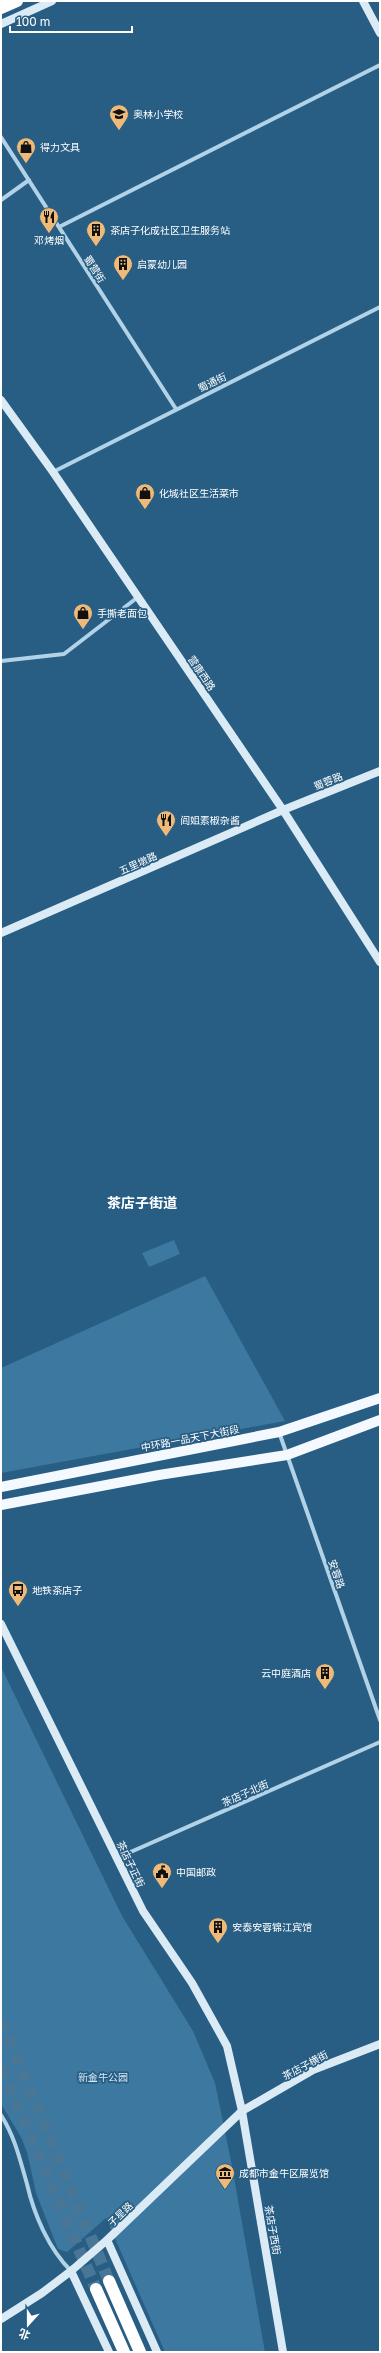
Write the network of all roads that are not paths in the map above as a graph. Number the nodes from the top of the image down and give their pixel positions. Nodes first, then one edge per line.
1 (17, 1) edge
2 (52, 1) edge
3 (363, 1) edge
4 (1, 8) edge
5 (1, 24) edge
6 (380, 33) edge
7 (380, 64) edge
8 (1, 137) edge
9 (29, 180) junction
10 (1, 200) edge
11 (59, 227) junction
12 (380, 307) edge
13 (1, 400) edge
14 (176, 409) junction
15 (53, 472) junction
16 (138, 597) junction
17 (1, 662) edge
18 (380, 771) edge
19 (283, 810) junction
20 (1, 933) edge
21 (380, 962) edge
22 (380, 1398) edge
23 (380, 1420) edge
24 (279, 1432) junction
25 (287, 1455) junction
26 (1, 1487) edge
27 (1, 1505) edge
28 (1, 1624) edge
29 (380, 1720) edge
30 (380, 1742) edge
31 (116, 1858) junction
32 (380, 2044) edge
33 (242, 2111) junction
34 (1, 2115) edge
35 (107, 2240) junction
36 (71, 2271) junction
37 (109, 2281) tunnel mouth
38 (96, 2289) tunnel mouth
39 (1, 2319) edge
40 (109, 2352) edge
41 (124, 2352) edge
42 (140, 2352) edge
43 (157, 2352) edge
44 (284, 2352) edge

1 - 4 highway
2 - 5 street
3 - 6 street
7 - 11 street
8 - 9 street, 蜀营街
9 - 10 street
9 - 11 street, 蜀营街
11 - 14 street, 蜀营街
12 - 14 street, 蜀通街
13 - 15 street, 营康西路
14 - 15 street, 蜀通街
15 - 16 street, 营康西路
16 - 17 street
16 - 19 street, 营康西路
18 - 19 street, 蜀蓉路
19 - 20 street, 五里墩路
19 - 21 street, 营康西路
22 - 24 main road, 中环路一品天下大街段
23 - 25 main road
24 - 25 street, 安蓉路
24 - 26 main road, 中环路一品天下大街段
25 - 27 main road
25 - 29 street, 安蓉路
28 - 31 street, 茶店子正街
30 - 31 street, 茶店子北街
31 - 33 street, 茶店子正街
32 - 33 street, 茶店子横街
33 - 35 street, 子星路
33 - 44 street, 茶店子西街
34 - 36 street
35 - 36 street, 子星路
35 - 43 street
36 - 39 street, 子星路
36 - 40 street
37 - 42 highway
38 - 41 highway

